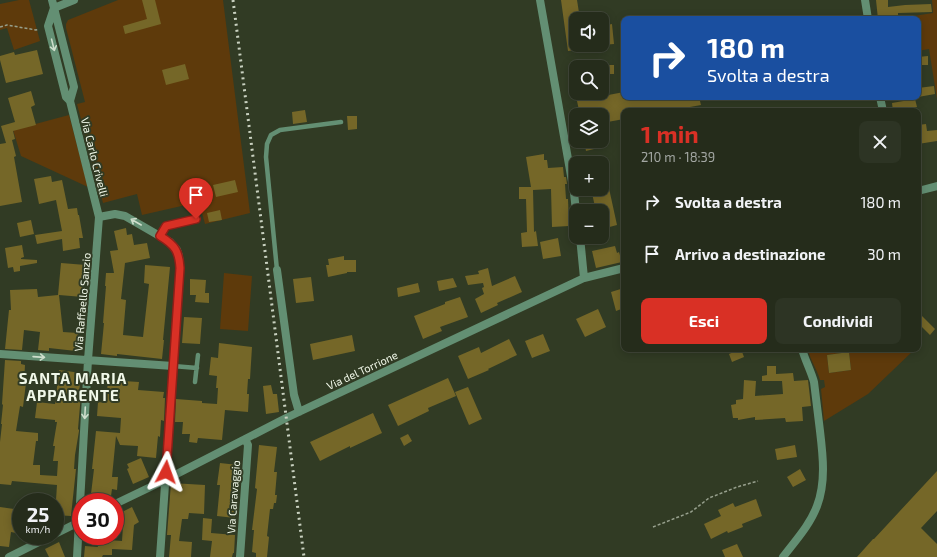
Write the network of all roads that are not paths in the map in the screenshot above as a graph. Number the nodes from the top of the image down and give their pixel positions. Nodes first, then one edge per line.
1 (74, 0) edge
2 (540, 0) edge
3 (865, 0) edge
4 (53, 4) edge
5 (868, 16) edge
6 (70, 101) junction
7 (341, 122) dead end
8 (937, 186) edge
9 (921, 190) edge
10 (575, 204) edge
11 (99, 217) junction
12 (196, 219) dead end
13 (160, 236) junction
14 (581, 244) edge
15 (621, 269) edge
16 (278, 270) joint
17 (584, 278) junction
18 (802, 352) edge
19 (0, 354) edge
20 (198, 355) dead end
21 (88, 360) junction
22 (173, 366) junction
23 (196, 368) junction
24 (195, 382) dead end
25 (299, 412) junction
26 (245, 439) junction
27 (165, 480) junction
28 (81, 493) edge
29 (124, 500) edge
30 (33, 545) edge
31 (78, 545) edge
32 (9, 557) edge
33 (77, 557) edge
34 (160, 557) edge
35 (240, 557) edge
36 (783, 557) edge

1 - 4 street
2 - 10 street
3 - 5 street
4 - 6 street, Via Carlo Crivelli
4 -> 6 street, Via Carlo Crivelli
6 - 11 street, Via Carlo Crivelli
7 - 16 lane
8 - 9 street
13 -> 11 street
11 - 21 street, Via Raffaello Sanzio
12 - 13 lane
13 - 22 street
14 - 17 street
15 - 17 street, Via del Torrione
16 - 25 street
17 - 25 street, Via del Torrione
18 - 36 street
19 -> 21 street
20 - 23 lane
21 - 22 street
21 -> 28 street, Via Raffaello Sanzio
22 - 23 lane
22 - 27 street
23 - 24 lane
25 - 26 street, Via del Torrione
26 - 27 street, Via del Torrione
26 - 35 street, Via Caravaggio
27 - 29 street, Via del Torrione
27 - 34 street
30 - 32 street
31 - 33 street, Via Raffaello Sanzio

